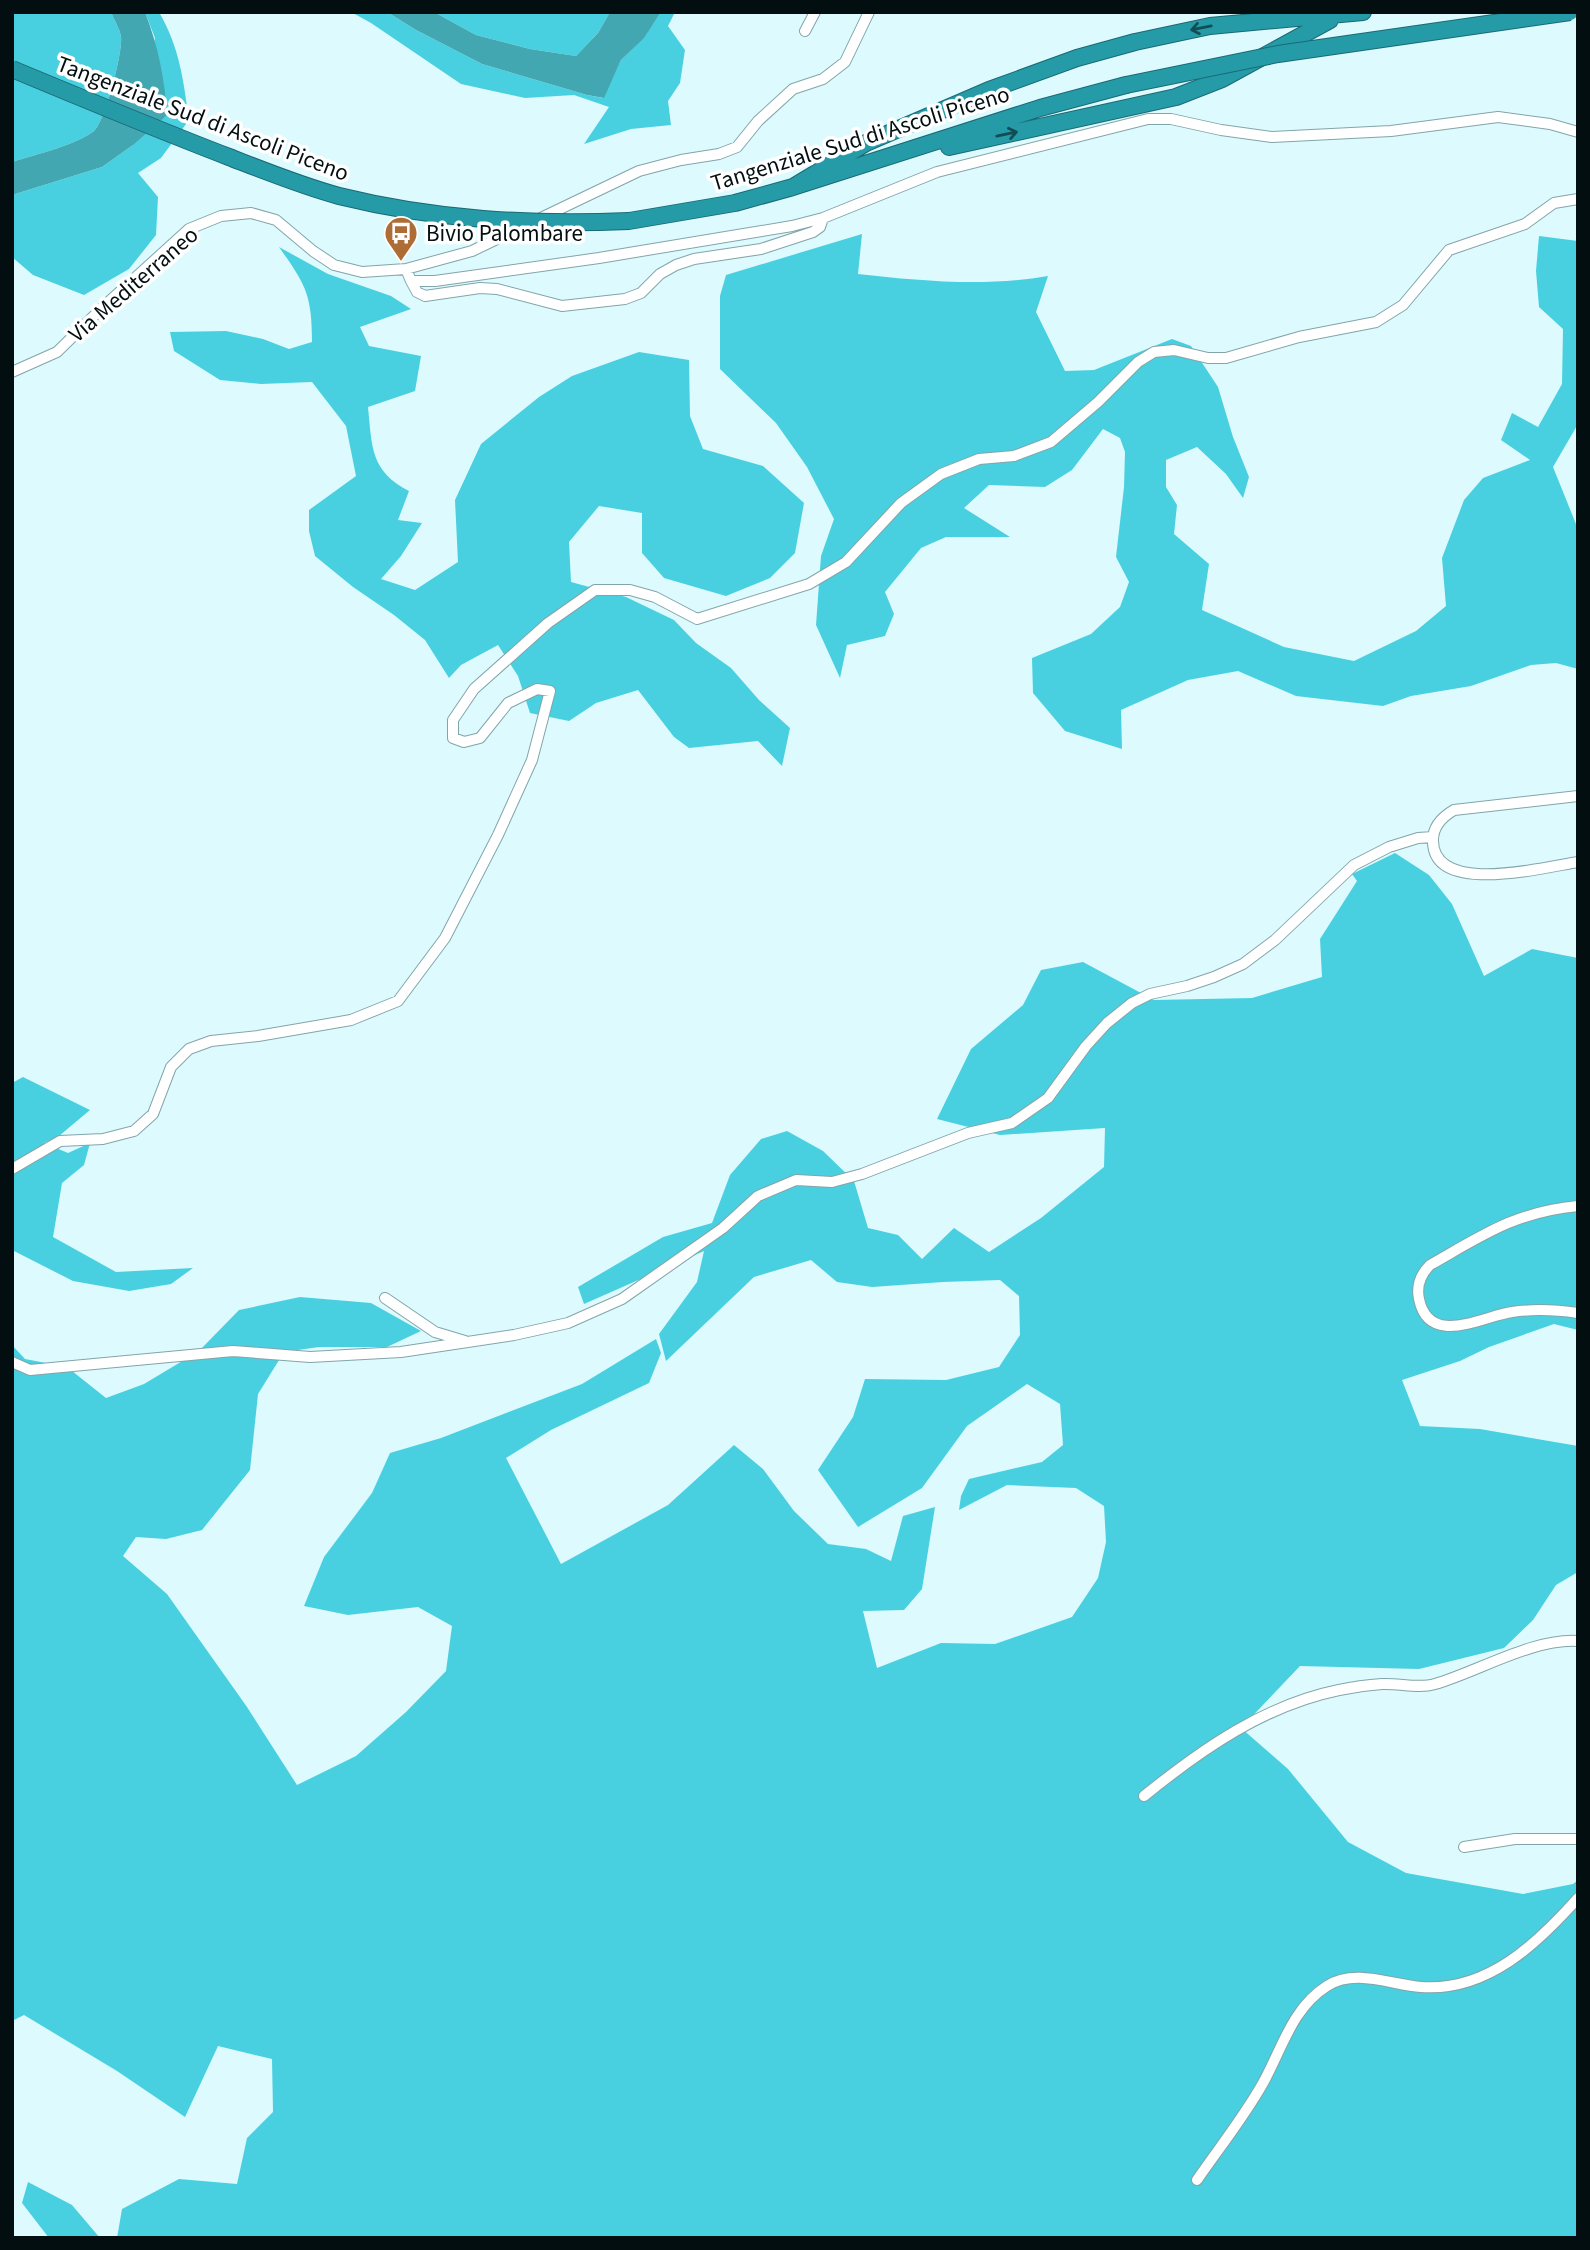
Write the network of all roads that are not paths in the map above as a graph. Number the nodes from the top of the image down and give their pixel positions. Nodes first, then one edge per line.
1 (815, 12) edge
2 (869, 12) edge
3 (1363, 12) edge
4 (1570, 12) edge
5 (1342, 15) junction
6 (805, 31) dead end
7 (12, 69) edge
8 (1578, 132) edge
9 (868, 164) junction
10 (793, 187) junction
11 (1578, 198) edge
12 (823, 218) junction
13 (406, 269) junction
14 (411, 281) junction
15 (12, 372) edge
16 (1578, 796) edge
17 (1433, 837) junction
18 (1578, 862) edge
19 (12, 1169) edge
20 (1578, 1206) edge
21 (385, 1298) dead end
22 (1578, 1313) edge
23 (468, 1342) junction
24 (12, 1362) edge
25 (1578, 1641) edge
26 (1144, 1796) dead end
27 (1578, 1839) edge
28 (1464, 1847) dead end
29 (1578, 1898) edge
30 (1197, 2180) dead end

1 - 6 street
2 - 13 street, Via Mediterraneo
3 - 5 highway
4 - 9 highway, Tangenziale Sud di Ascoli Piceno, bridge
9 -> 5 highway, bridge
5 -> 10 highway
7 - 10 highway, Tangenziale Sud di Ascoli Piceno, bridge
8 - 12 street
9 - 10 highway, Tangenziale Sud di Ascoli Piceno
11 - 19 street
12 - 14 street
12 - 14 street
13 - 14 street
13 - 15 street, Via Mediterraneo
16 - 17 street
17 - 18 street
17 - 23 street
20 - 22 street
21 - 23 street
23 - 24 street
25 - 26 street
27 - 28 street
29 - 30 street

